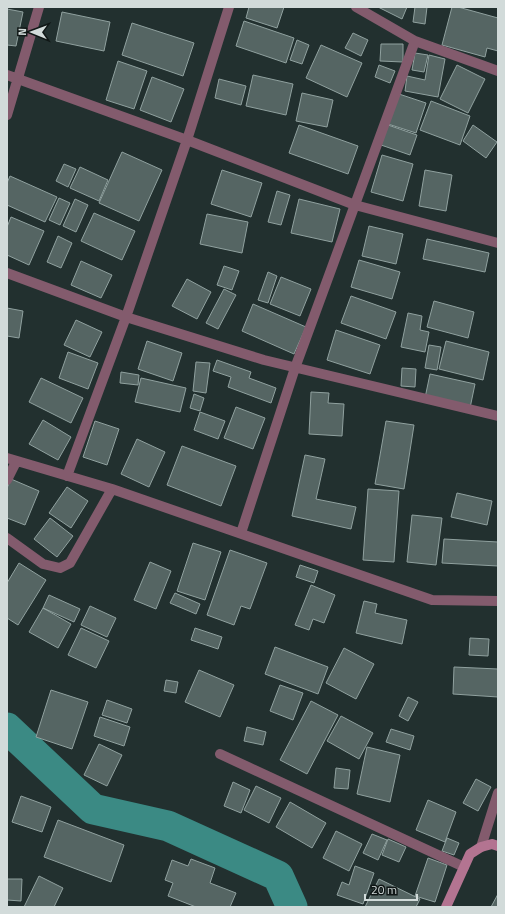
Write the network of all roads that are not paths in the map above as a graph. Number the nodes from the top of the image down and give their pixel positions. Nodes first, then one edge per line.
1 (39, 7) edge
2 (229, 7) edge
3 (356, 7) edge
4 (415, 41) junction
5 (498, 71) edge
6 (7, 75) edge
7 (18, 80) junction
8 (7, 115) edge
9 (187, 140) junction
10 (354, 205) junction
11 (498, 243) edge
12 (7, 273) edge
13 (126, 317) junction
14 (296, 368) junction
15 (498, 416) edge
16 (12, 460) edge
17 (67, 476) junction
18 (7, 480) edge
19 (112, 489) junction
20 (241, 534) junction
21 (7, 538) edge
22 (498, 601) edge
23 (220, 754) dead end
24 (498, 793) edge
25 (498, 846) edge
26 (481, 847) junction
27 (464, 867) junction
28 (446, 907) edge

1 - 7 street
2 - 9 street
3 - 4 street
4 - 5 street
4 - 10 street
6 - 7 street
7 - 8 street
7 - 9 street
9 - 10 street
9 - 13 street
10 - 11 street
10 - 14 street
12 - 13 street
13 - 14 street
13 - 17 street
14 - 15 street
14 - 20 street
16 - 17 street
16 - 18 street
17 - 19 street
19 - 20 street
19 - 21 street
20 - 22 street
23 - 27 street
24 - 26 street
25 - 26 street
26 - 27 street
27 - 28 street

